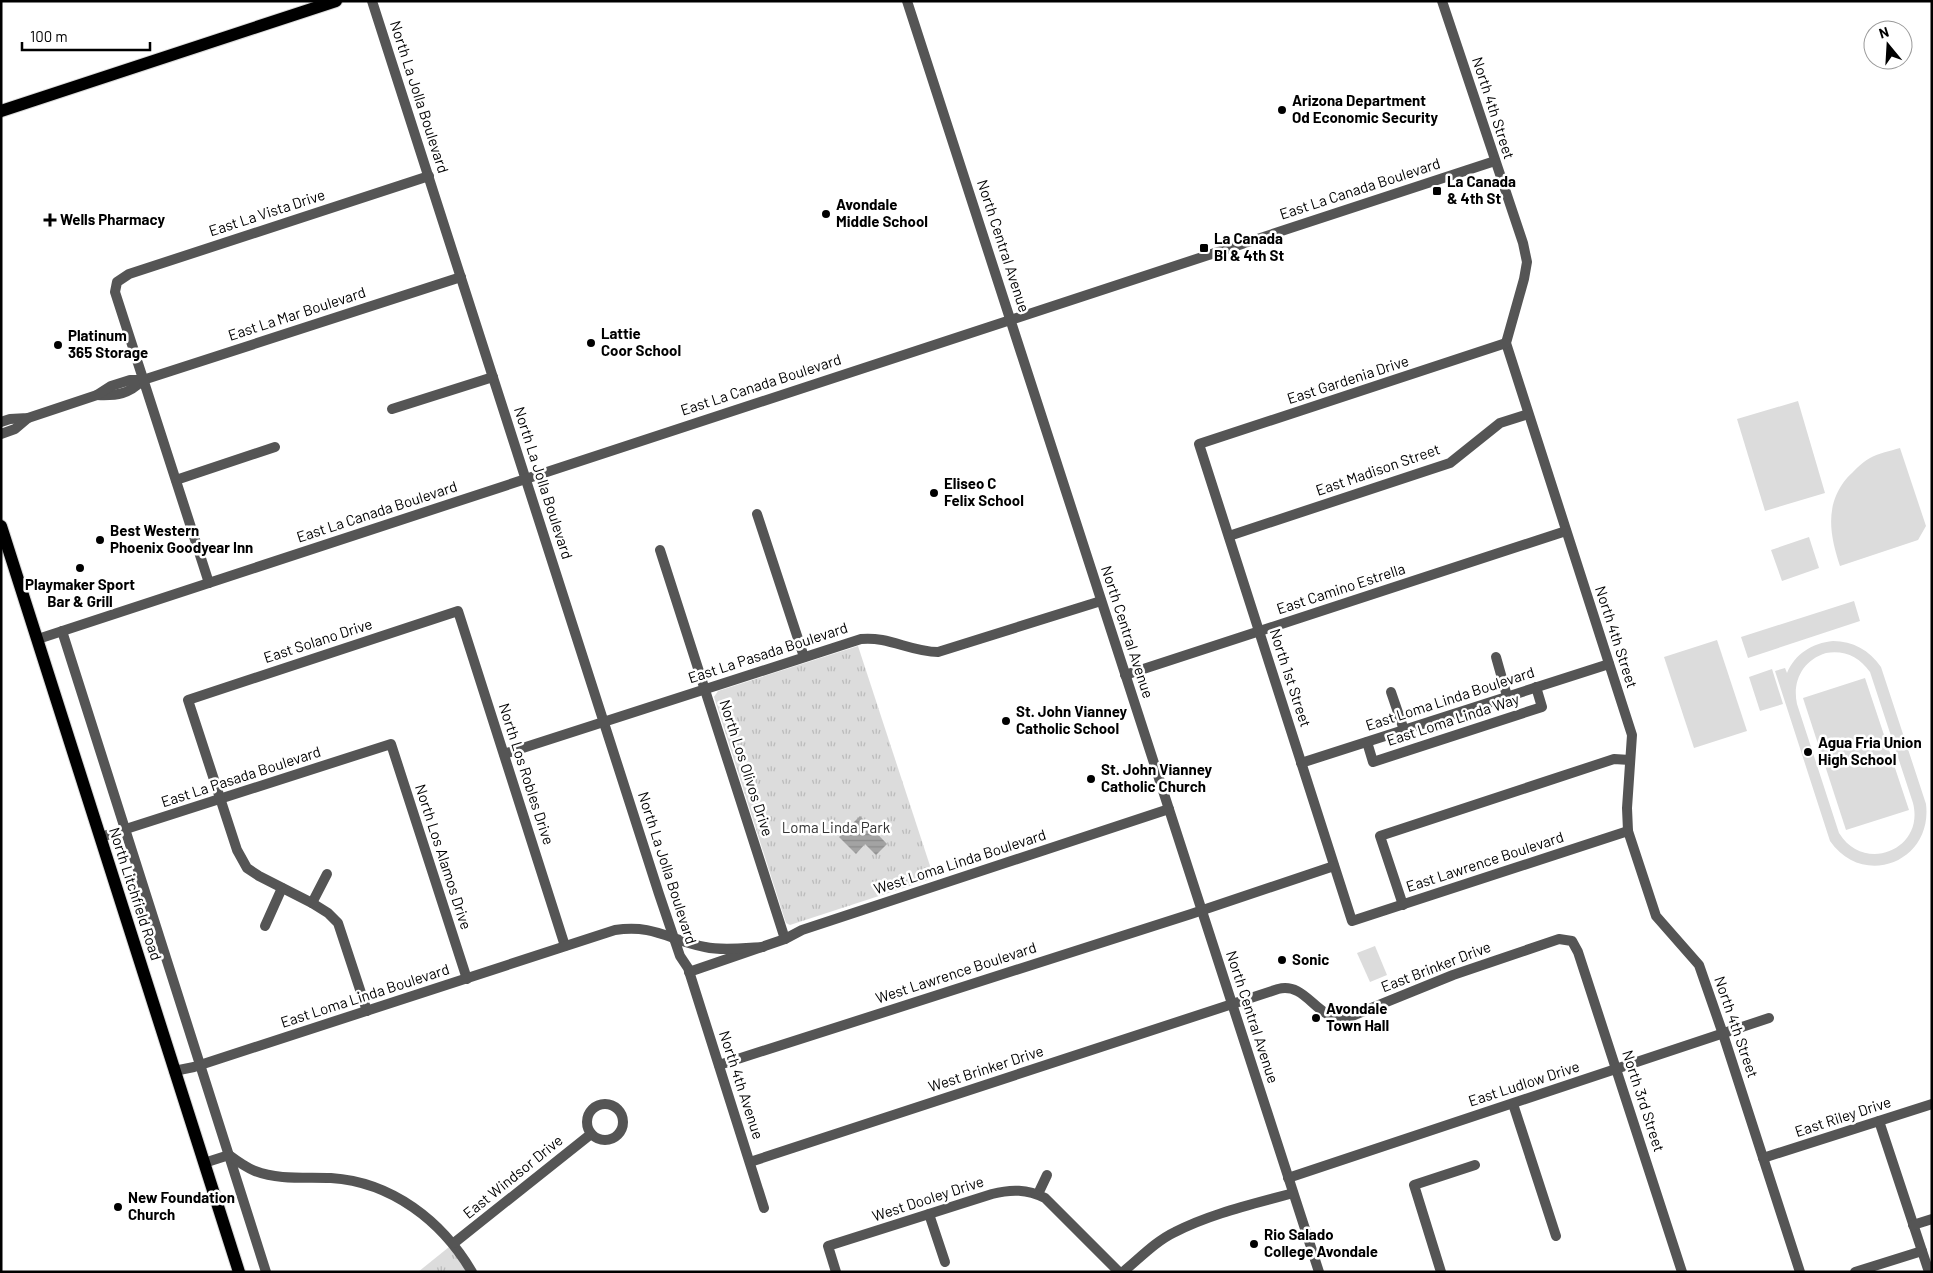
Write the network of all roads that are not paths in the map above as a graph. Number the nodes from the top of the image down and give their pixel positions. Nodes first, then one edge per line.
1 (336, 1) edge
2 (372, 1) edge
3 (907, 1) edge
4 (1442, 1) edge
5 (1, 111) edge
6 (1495, 161) junction
7 (429, 176) junction
8 (461, 277) junction
9 (1011, 319) junction
10 (1506, 344) junction
11 (493, 377) junction
12 (143, 380) junction
13 (392, 409) dead end
14 (1528, 414) junction
15 (28, 418) junction
16 (1, 422) edge
17 (1, 434) edge
18 (1199, 444) joint
19 (275, 447) dead end
20 (526, 478) junction
21 (176, 480) junction
22 (757, 514) dead end
23 (1, 526) edge
24 (1566, 531) junction
25 (1228, 536) junction
26 (660, 550) dead end
27 (209, 583) junction
28 (1101, 601) junction
29 (458, 611) joint
30 (62, 631) junction
31 (1259, 632) junction
32 (38, 639) junction
33 (804, 657) junction
34 (1496, 658) dead end
35 (1609, 664) junction
36 (1125, 676) junction
37 (1536, 687) junction
38 (706, 689) junction
39 (1391, 692) dead end
40 (1508, 696) junction
41 (604, 722) junction
42 (1404, 730) junction
43 (1367, 742) junction
44 (391, 744) joint
45 (504, 754) junction
46 (1630, 760) junction
47 (1301, 763) junction
48 (221, 799) junction
49 (1169, 809) junction
50 (125, 830) junction
51 (1628, 831) junction
52 (100, 837) junction
53 (1334, 866) junction
54 (327, 874) dead end
55 (282, 888) junction
56 (312, 903) junction
57 (1403, 905) junction
58 (1202, 910) junction
59 (1352, 921) joint
60 (265, 926) dead end
61 (673, 937) junction
62 (785, 939) junction
63 (1572, 942) joint
64 (565, 946) junction
65 (763, 947) junction
66 (689, 972) junction
67 (467, 979) junction
68 (1232, 1004) junction
69 (367, 1011) junction
70 (1769, 1018) dead end
71 (1723, 1034) junction
72 (200, 1065) junction
73 (719, 1065) junction
74 (1617, 1068) junction
75 (174, 1071) junction
76 (1513, 1104) junction
77 (1932, 1104) edge
78 (1879, 1121) junction
79 (591, 1134) dead end
80 (228, 1155) junction
81 (1763, 1158) junction
82 (750, 1162) junction
83 (204, 1163) junction
84 (1475, 1165) dead end
85 (1047, 1175) dead end
86 (1288, 1178) junction
87 (1293, 1193) junction
88 (1038, 1194) junction
89 (764, 1208) dead end
90 (929, 1214) junction
91 (1932, 1219) edge
92 (1913, 1225) junction
93 (1556, 1236) dead end
94 (454, 1243) junction
95 (1922, 1250) junction
96 (944, 1262) dead end
97 (239, 1272) edge
98 (266, 1272) edge
99 (472, 1272) edge
100 (836, 1272) edge
101 (1119, 1272) edge
102 (1123, 1272) edge
103 (1319, 1272) edge
104 (1441, 1272) edge
105 (1682, 1272) edge
106 (1800, 1272) edge
107 (1855, 1272) edge
108 (1929, 1272) edge

1 - 5 main road
2 - 7 street, North La Jolla Boulevard
3 - 9 street, North Central Avenue
4 - 6 street, North 4th Street
6 - 9 street, East La Canada Boulevard
6 - 10 street, North 4th Street
7 - 8 street, North La Jolla Boulevard
7 - 12 street, East La Vista Drive
8 - 11 street, North La Jolla Boulevard
8 - 12 street, East La Mar Boulevard
9 - 20 street, East La Canada Boulevard
9 - 28 street, North Central Avenue
10 - 14 street, North 4th Street
10 - 18 street, East Gardenia Drive
11 - 13 street
11 - 20 street, North La Jolla Boulevard
12 - 15 street, East La Mar Boulevard
12 - 21 street
14 - 24 street, North 4th Street
14 - 25 street, East Madison Street
15 - 16 street, East La Mar Boulevard
15 - 17 street, East La Mar Boulevard
18 - 25 street, North 1st Street
19 - 21 street
20 - 27 street, East La Canada Boulevard
20 - 41 street, North La Jolla Boulevard
21 - 27 street
22 - 33 street
23 - 32 main road, North Litchfield Road
24 - 31 street, East Camino Estrella
24 - 35 street, North 4th Street
25 - 31 street, North 1st Street
26 - 38 street, North Los Olivos Drive
27 - 30 street, East La Canada Boulevard
28 - 33 street, East La Pasada Boulevard
28 - 36 street, North Central Avenue
29 - 45 street, North Los Robles Drive
29 - 48 street, East Solano Drive
30 - 32 street, East La Canada Boulevard
30 - 50 street, North Litchfield Road
31 - 36 street, East Camino Estrella
31 - 47 street, North 1st Street
32 - 52 main road, North Litchfield Road
33 - 38 street, East La Pasada Boulevard
34 - 40 street
35 - 37 street, East Loma Linda Boulevard
35 - 46 street, North 4th Street
36 - 49 street, North Central Avenue
37 - 40 street, East Loma Linda Boulevard
37 - 43 street, East Loma Linda Way
38 - 41 street, East La Pasada Boulevard
38 - 62 street, North Los Olivos Drive
39 - 42 street
40 - 42 street, East Loma Linda Boulevard
41 - 45 street, East La Pasada Boulevard
41 - 61 street, North La Jolla Boulevard
42 - 43 street, East Loma Linda Boulevard
43 - 47 street, East Loma Linda Boulevard
44 - 48 street, East La Pasada Boulevard
44 - 67 street, North Los Alamos Drive
45 - 64 street, North Los Robles Drive
46 - 51 street, North 4th Street
46 - 57 street
47 - 53 street, North 1st Street
48 - 50 street, East La Pasada Boulevard
48 - 55 street
49 - 58 street, North Central Avenue
49 - 62 street, West Loma Linda Boulevard
50 - 52 street, East La Pasada Boulevard
50 - 72 street, North Litchfield Road
51 - 57 street, East Lawrence Boulevard
51 - 71 street, North 4th Street
52 - 75 main road, North Litchfield Road
53 - 58 street
53 - 59 street, North 1st Street
54 - 56 street
55 - 56 street
55 - 60 street
56 - 69 street
57 - 59 street, East Lawrence Boulevard
58 - 68 street, North Central Avenue
58 - 73 street, West Lawrence Boulevard
61 - 64 street, West Loma Linda Boulevard
61 - 65 street, West Loma Linda Boulevard
61 - 66 street, North La Jolla Boulevard
62 - 65 street, West Loma Linda Boulevard
63 - 68 street, East Brinker Drive
63 - 74 street, North 3rd Street
64 - 67 street, East Loma Linda Boulevard
65 - 66 street, West Loma Linda Boulevard
66 - 73 street, North 4th Avenue
67 - 69 street, East Loma Linda Boulevard
68 - 82 street, West Brinker Drive
68 - 86 street, North Central Avenue
69 - 72 street, East Loma Linda Boulevard
70 - 71 street, East Ludlow Drive
71 - 74 street, East Ludlow Drive
71 - 81 street, North 4th Street
72 - 75 street, East Loma Linda Boulevard
72 - 80 street, North Litchfield Road
73 - 82 street, North 4th Avenue
74 - 76 street, East Ludlow Drive
74 - 105 street, North 3rd Street
75 - 83 main road, North Litchfield Road
76 - 86 street, East Ludlow Drive
76 - 93 street
77 - 78 street, East Riley Drive
78 - 81 street, East Riley Drive
78 - 92 street
79 - 94 street, East Windsor Drive
80 - 83 street
80 - 94 street
80 - 98 street, North Litchfield Road
81 - 106 street, North 4th Street
82 - 89 street, North 4th Avenue
83 - 97 main road, North Litchfield Road
84 - 104 street
85 - 88 street
86 - 87 street, North Central Avenue
87 - 102 street
87 - 103 street, North Central Avenue
88 - 90 street, West Dooley Drive
88 - 101 street
90 - 96 street
90 - 100 street, West Dooley Drive
91 - 92 street
92 - 95 street
94 - 99 street
95 - 107 street
95 - 108 street

